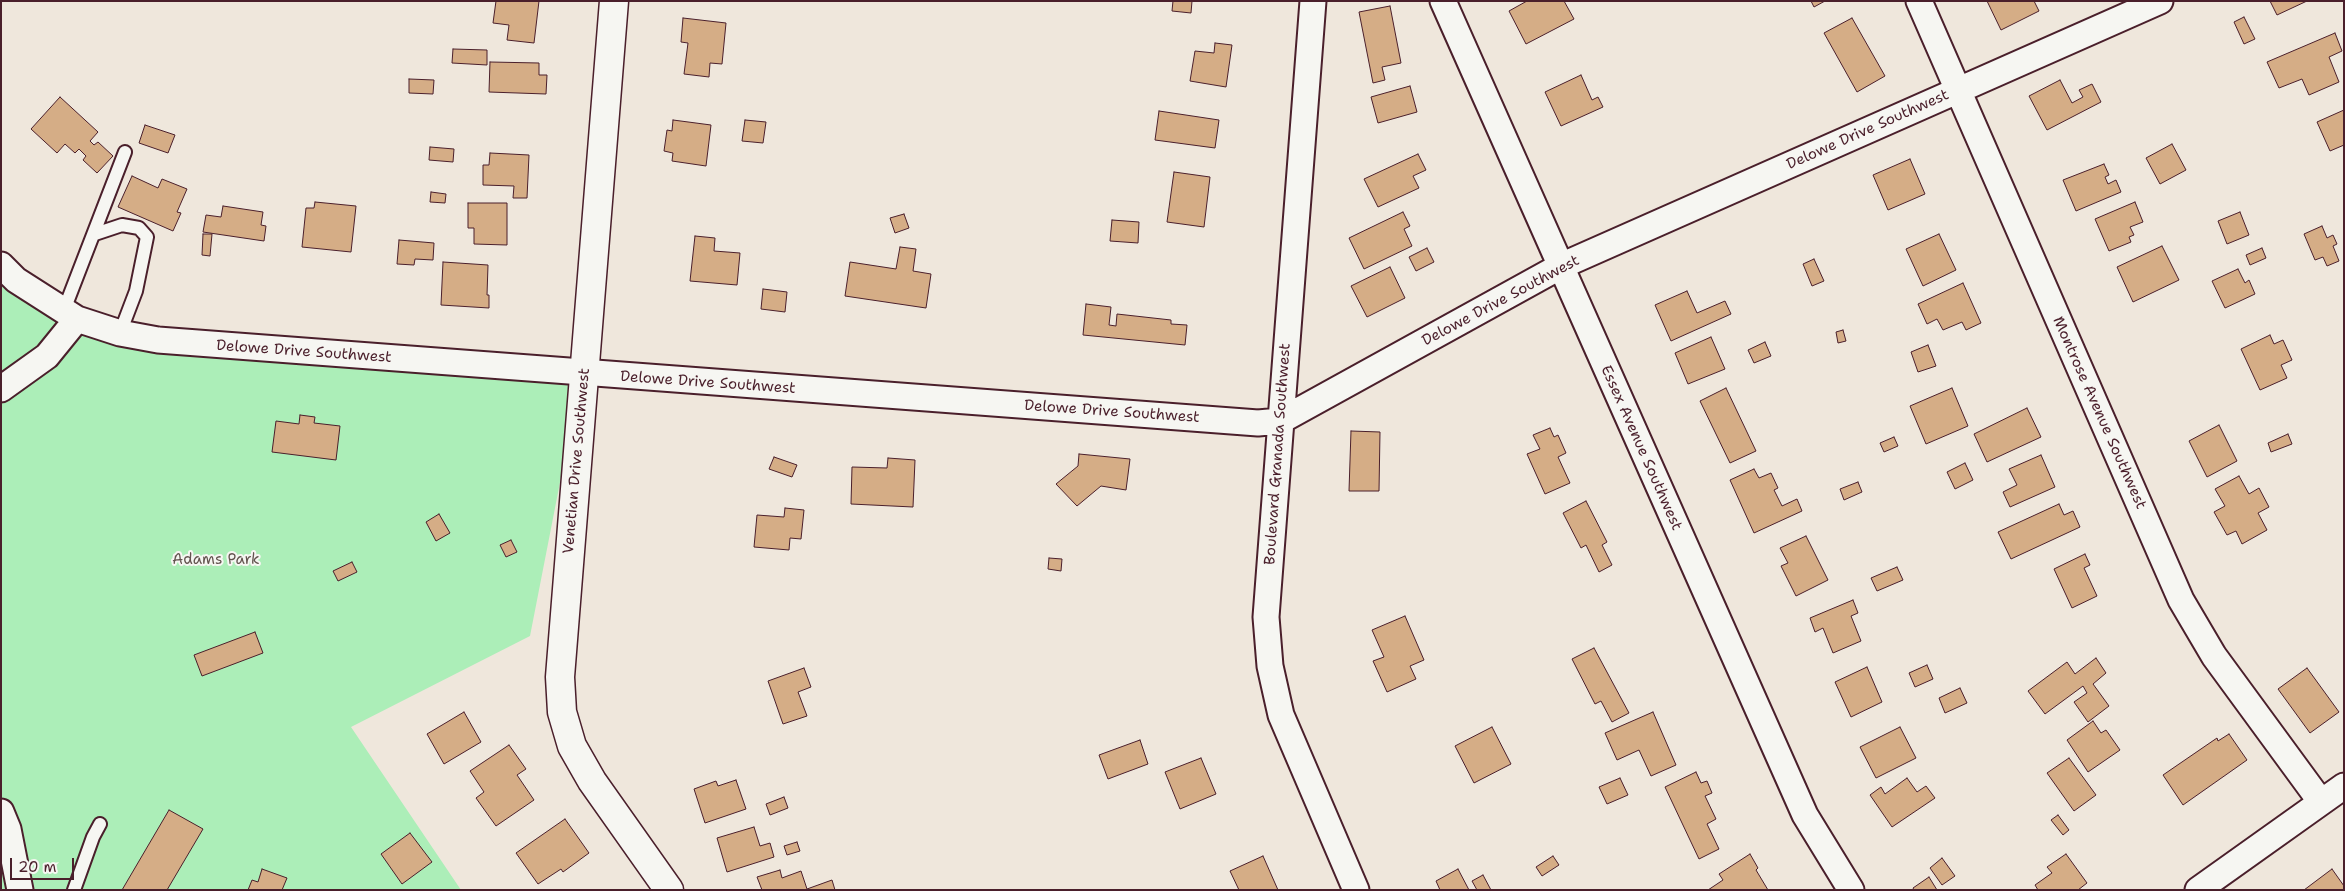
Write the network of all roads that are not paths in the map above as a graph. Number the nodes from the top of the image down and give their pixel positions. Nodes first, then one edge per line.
1 (614, 1) edge
2 (1313, 1) edge
3 (1444, 1) edge
4 (1919, 1) edge
5 (2160, 1) edge
6 (1958, 90) junction
7 (125, 152) dead end
8 (95, 234) junction
9 (1, 265) edge
10 (1560, 266) junction
11 (70, 314) junction
12 (120, 333) junction
13 (584, 374) junction
14 (1, 389) edge
15 (1280, 421) junction
16 (2344, 786) edge
17 (2321, 802) junction
18 (1, 812) edge
19 (100, 824) dead end
20 (20, 890) edge
21 (74, 890) edge
22 (669, 890) edge
23 (1356, 890) edge
24 (1851, 890) edge
25 (2198, 890) edge

1 - 13 street, Venetian Drive Southwest
2 - 15 street, Boulevard Granada Southwest
3 - 10 street, Essex Avenue Southwest
4 - 6 street, Montrose Avenue Southwest
5 - 6 street, Delowe Drive Southwest
6 - 10 street, Delowe Drive Southwest
6 - 17 street, Montrose Avenue Southwest
7 - 8 lane
8 - 11 lane
8 - 12 lane
9 - 11 street, Delowe Drive Southwest
10 - 15 street, Delowe Drive Southwest
10 - 24 street, Essex Avenue Southwest
11 - 12 street, Delowe Drive Southwest
11 - 14 street
12 - 13 street, Delowe Drive Southwest
13 - 15 street, Delowe Drive Southwest
13 - 22 street, Venetian Drive Southwest
15 - 23 street, Boulevard Granada Southwest
16 - 17 street
17 - 25 street
18 - 20 street
19 - 21 lane

